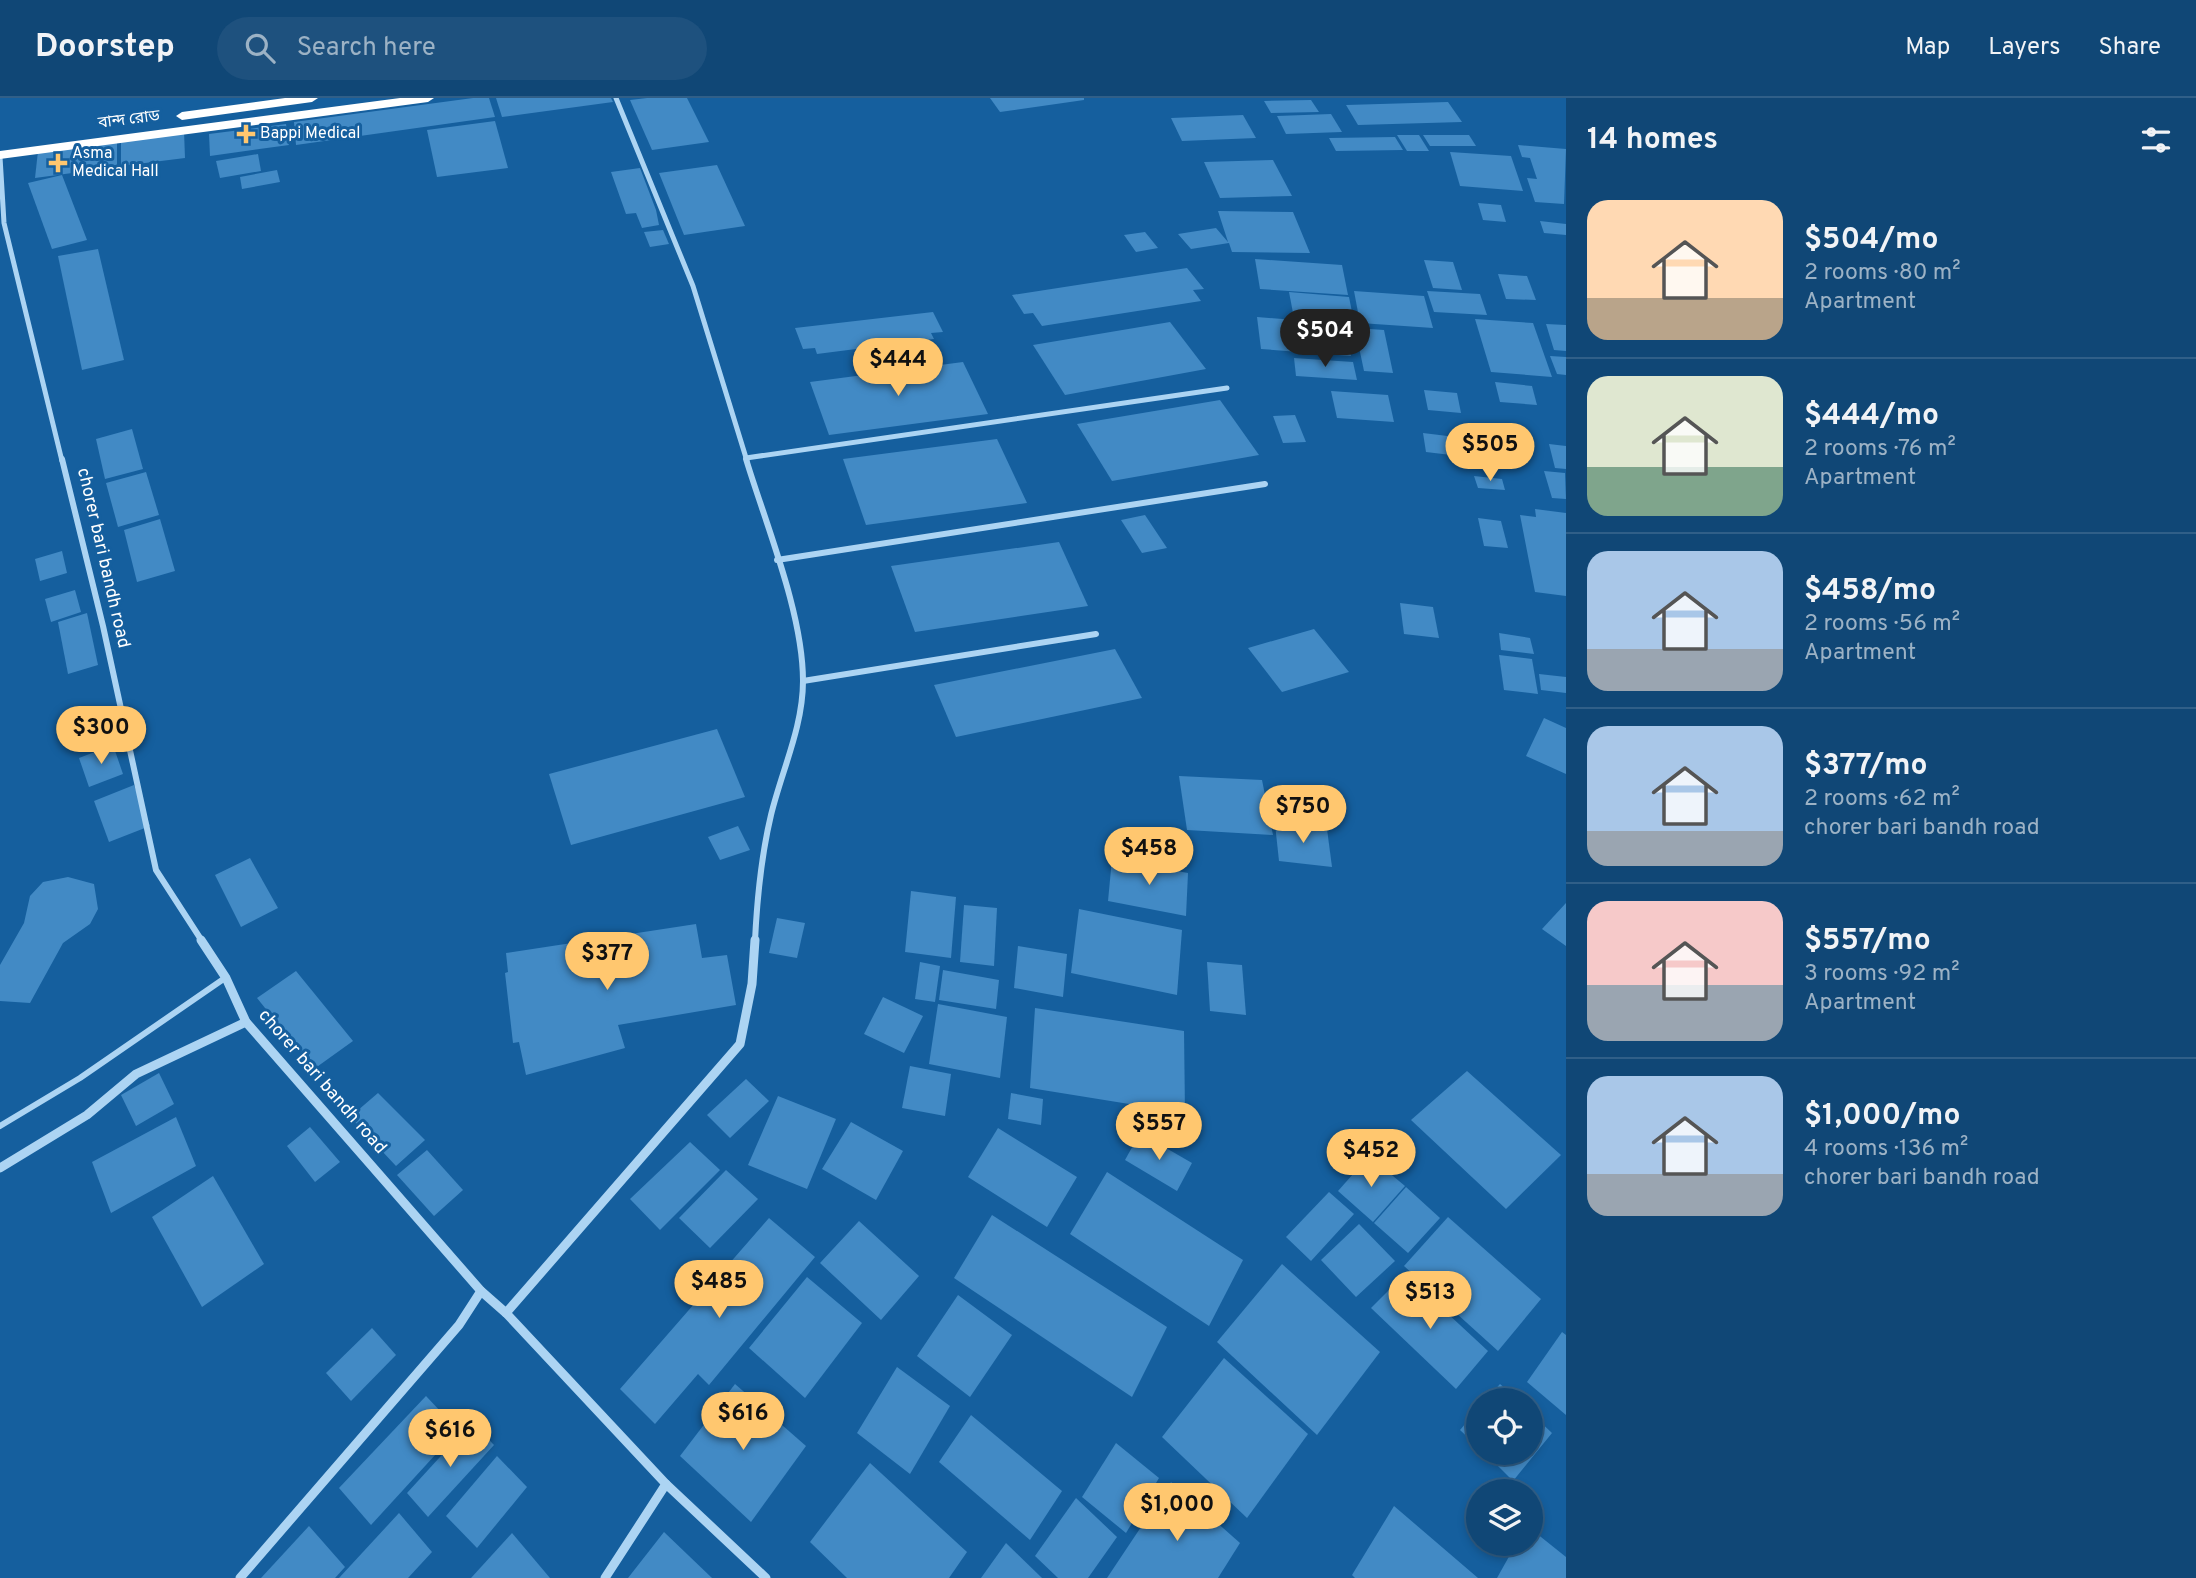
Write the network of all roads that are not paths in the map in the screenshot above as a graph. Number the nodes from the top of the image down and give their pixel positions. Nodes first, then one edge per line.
1 (312, 98) edge
2 (428, 98) edge
3 (616, 98) edge
4 (401, 100) edge
5 (166, 118) dead end
6 (126, 124) dead end
7 (0, 141) edge
8 (0, 156) edge
9 (1227, 388) dead end
10 (746, 458) junction
11 (1265, 484) dead end
12 (777, 560) junction
13 (1096, 634) dead end
14 (803, 681) junction
15 (226, 978) junction
16 (246, 1022) junction
17 (0, 1126) edge
18 (0, 1168) edge
19 (481, 1291) junction
20 (506, 1313) junction
21 (666, 1484) junction
22 (240, 1578) edge
23 (604, 1578) edge
24 (766, 1578) edge

1 - 5 highway, বান্দ রোড
2 - 4 highway, বান্দ রোড
3 - 10 street
4 - 8 highway, বান্দ রোড
6 - 7 highway, বান্দ রোড
8 - 15 street, chorer bari bandh road
9 - 10 street
10 - 12 street
11 - 12 street
12 - 14 street
13 - 14 street
14 - 20 street
15 - 16 street, chorer bari bandh road
15 - 17 lane
16 - 18 street
16 - 19 street, chorer bari bandh road
19 - 20 street, chorer bari bandh road
19 - 22 street
20 - 21 street, chorer bari bandh road
21 - 23 street
21 - 24 street, chorer bari bandh road

